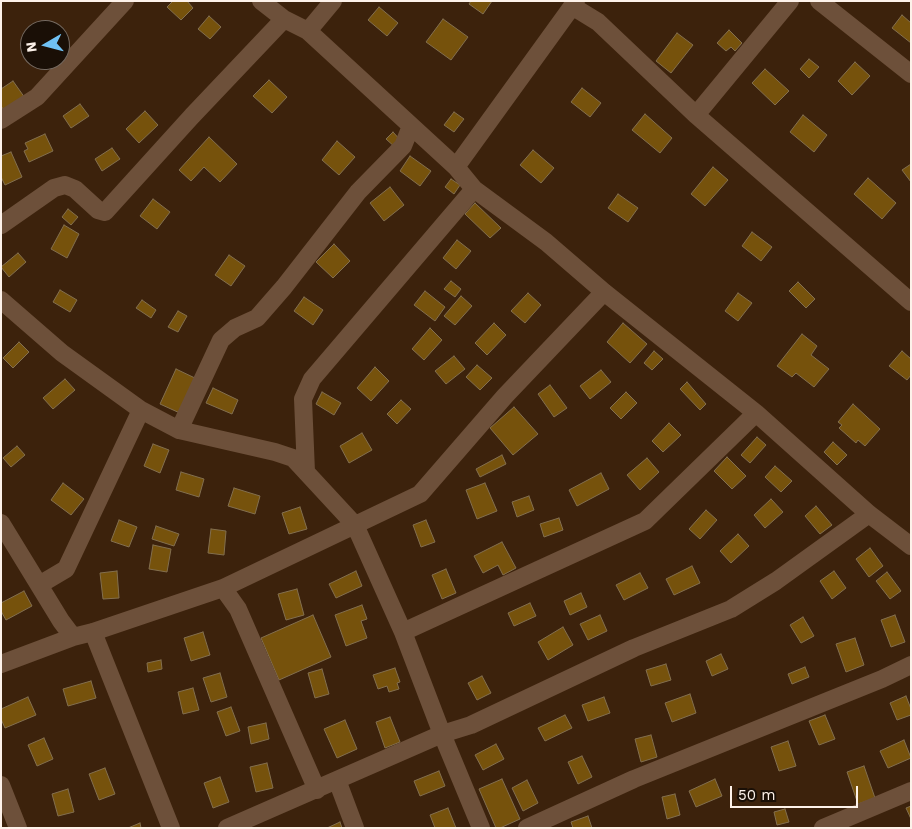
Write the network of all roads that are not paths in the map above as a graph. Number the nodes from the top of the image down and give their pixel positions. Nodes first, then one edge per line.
1 (126, 1) edge
2 (261, 1) edge
3 (333, 1) edge
4 (790, 1) edge
5 (819, 1) edge
6 (574, 4) edge
7 (284, 20) junction
8 (308, 31) junction
9 (911, 74) edge
10 (696, 115) junction
11 (1, 120) edge
12 (411, 126) junction
13 (456, 167) junction
14 (474, 189) junction
15 (1, 225) edge
16 (604, 292) junction
17 (1, 300) edge
18 (911, 302) edge
19 (141, 410) junction
20 (756, 413) junction
21 (179, 430) junction
22 (306, 472) junction
23 (869, 514) junction
24 (1, 523) edge
25 (355, 525) junction
26 (911, 546) edge
27 (39, 585) junction
28 (224, 588) junction
29 (93, 632) junction
30 (403, 632) junction
31 (73, 637) junction
32 (1, 664) edge
33 (911, 665) edge
34 (442, 734) junction
35 (336, 780) junction
36 (1, 785) edge
37 (316, 790) junction
38 (911, 792) edge
39 (18, 828) edge
40 (171, 828) edge
41 (227, 828) edge
42 (355, 828) edge
43 (481, 828) edge
44 (526, 828) edge
45 (823, 828) edge

1 - 11 street
2 - 7 street
3 - 8 street
4 - 10 street
5 - 9 street
6 - 10 street
6 - 13 street
7 - 8 street
7 - 15 street
8 - 12 street
10 - 18 street
12 - 13 street
12 - 21 street
13 - 14 street
14 - 16 street
14 - 22 street
16 - 20 street
16 - 25 street
17 - 19 street
19 - 21 street
19 - 27 street
20 - 23 street
20 - 30 street
21 - 22 street
22 - 25 street
23 - 26 street
23 - 34 street
24 - 27 street
25 - 28 street
25 - 30 street
27 - 31 street
28 - 29 street
28 - 37 street
29 - 31 street
29 - 40 street
30 - 34 street
31 - 32 street
33 - 44 street
34 - 35 street
34 - 43 street
35 - 37 street
35 - 42 street
36 - 39 street
37 - 41 street
38 - 45 street

